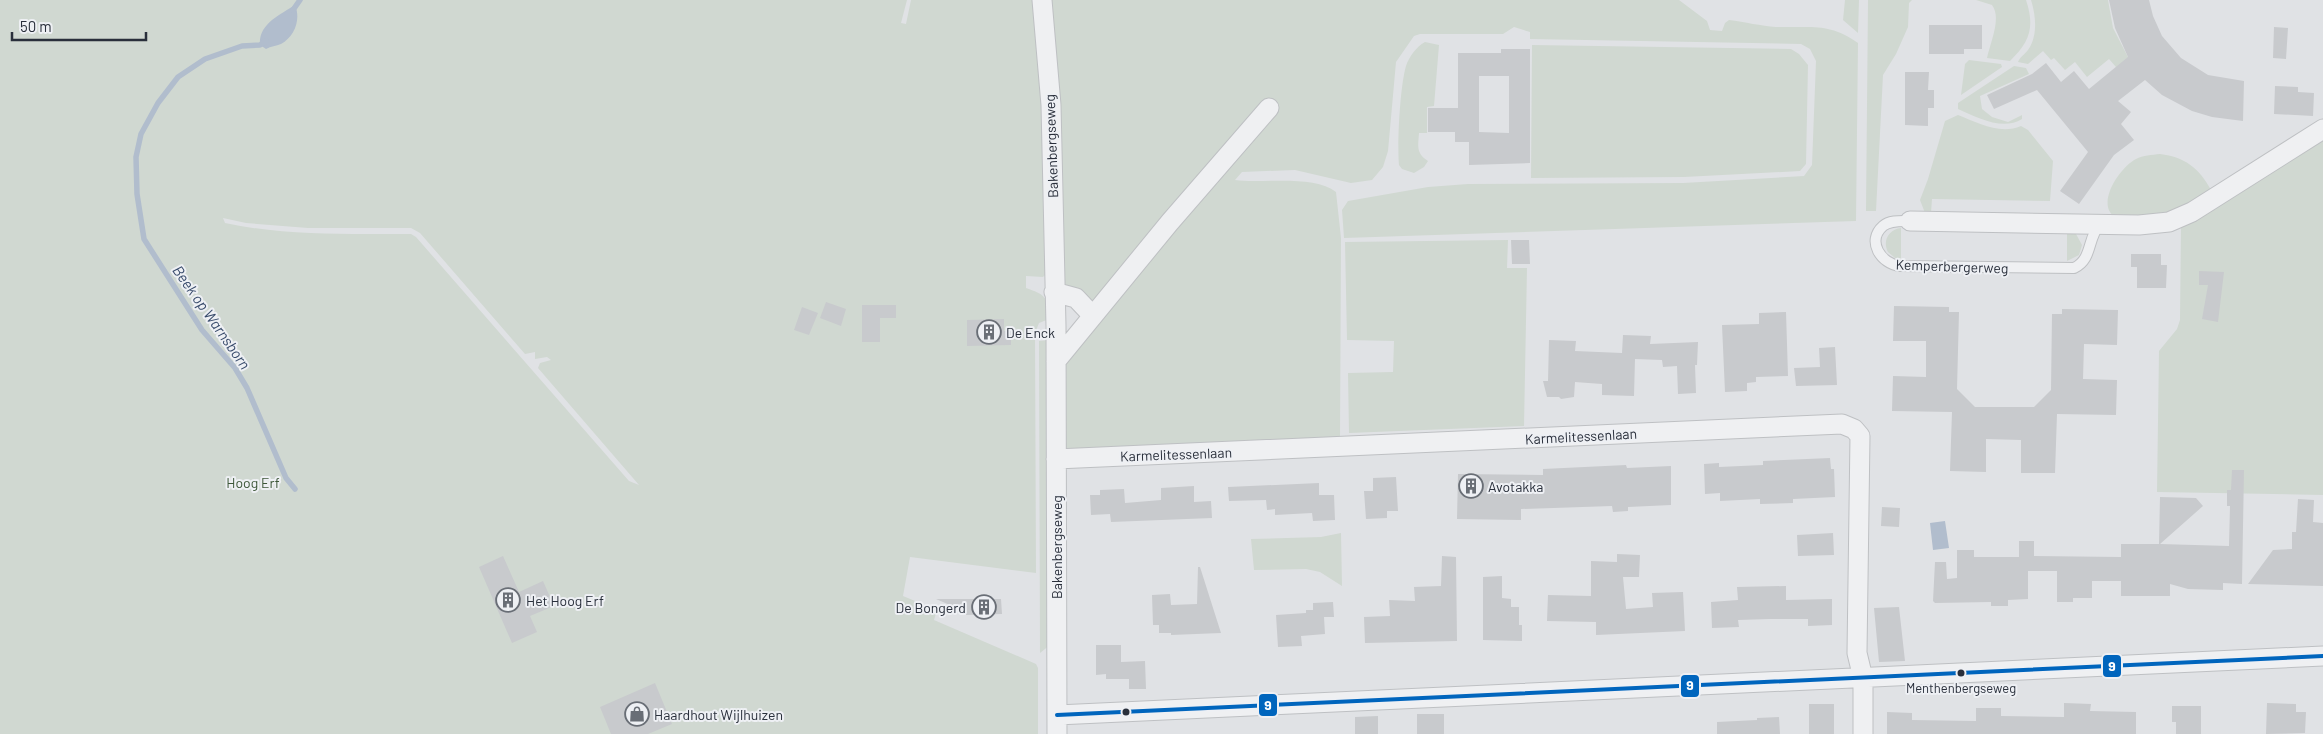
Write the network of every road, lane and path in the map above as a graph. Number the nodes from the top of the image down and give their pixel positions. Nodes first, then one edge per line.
1 (1042, 0) edge
2 (1269, 108) dead end
3 (2323, 129) edge
4 (1910, 221) joint
5 (2100, 224) junction
6 (1054, 292) junction
7 (1093, 316) junction
8 (1056, 361) junction
9 (1056, 459) junction
10 (2323, 656) edge
11 (1863, 678) junction
12 (1057, 725) edge
13 (1862, 734) edge

1 - 6 street, Bakenbergseweg
2 - 7 street
3 - 5 street, Kemperbergerweg
4 - 5 street, Kemperbergerweg
4 - 5 lane, Kemperbergerweg
6 - 7 street
6 - 8 street, Bakenbergseweg
7 - 8 street
8 - 9 street, Bakenbergseweg
9 - 11 street, Karmelitessenlaan
9 - 12 street, Bakenbergseweg
10 - 11 street
11 - 12 street
11 - 13 street

